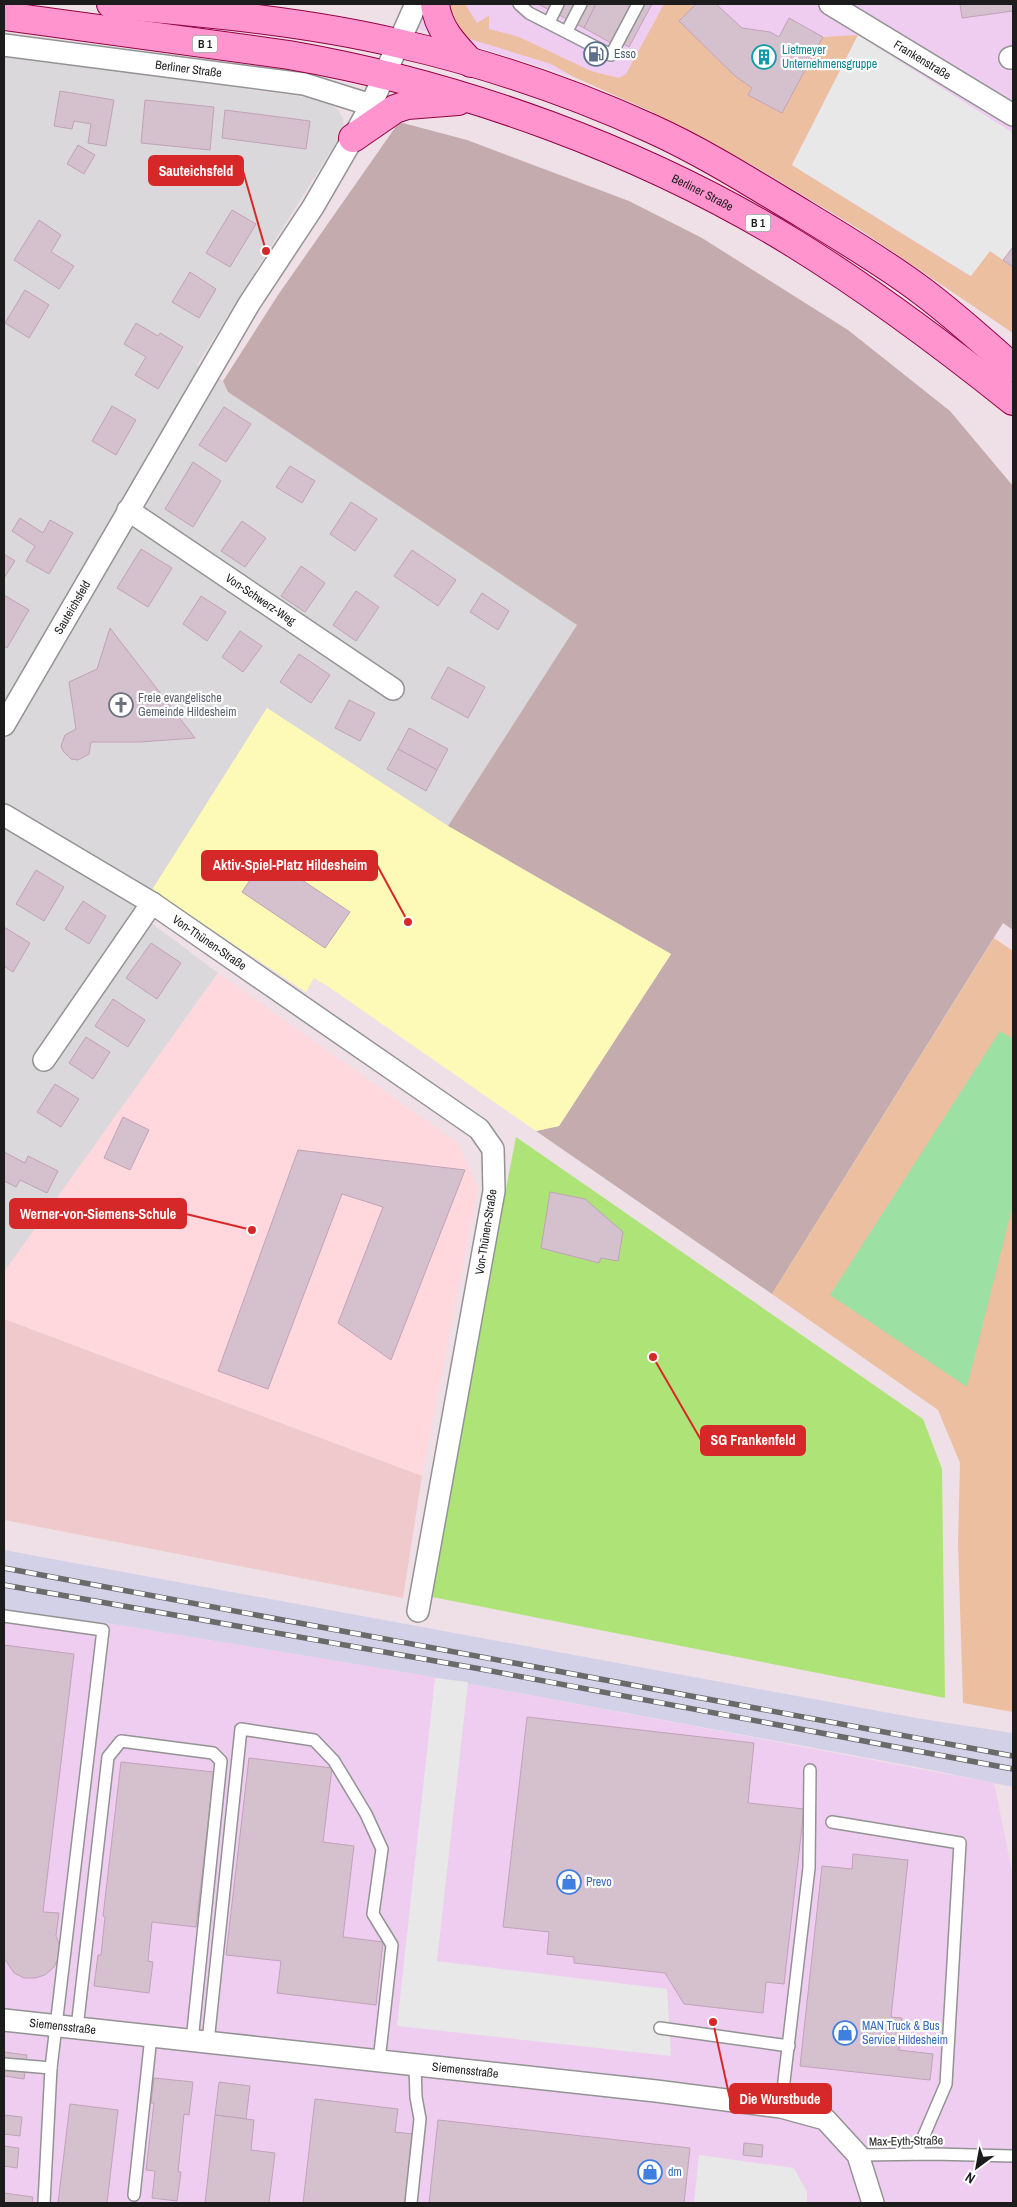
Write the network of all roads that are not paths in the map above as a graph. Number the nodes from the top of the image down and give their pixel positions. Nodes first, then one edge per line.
1 (111, 4) edge
2 (416, 4) edge
3 (435, 4) edge
4 (519, 4) edge
5 (558, 4) edge
6 (581, 4) edge
7 (638, 4) edge
8 (830, 4) edge
9 (531, 8) edge
10 (4, 16) edge
11 (549, 22) junction
12 (567, 31) junction
13 (399, 43) junction
14 (4, 45) edge
15 (471, 63) junction
16 (384, 75) junction
17 (472, 100) junction
18 (371, 105) junction
19 (1013, 115) edge
20 (353, 138) junction
21 (921, 290) junction
22 (1013, 350) edge
23 (1013, 368) edge
24 (1013, 401) edge
25 (128, 510) junction
26 (393, 689) dead end
27 (4, 725) edge
28 (4, 815) edge
29 (152, 903) junction
30 (44, 1060) dead end
31 (418, 1611) dead end
32 (4, 1616) edge
33 (810, 1770) dead end
34 (832, 1822) dead end
35 (4, 2020) edge
36 (55, 2026) junction
37 (77, 2028) junction
38 (660, 2028) dead end
39 (151, 2036) junction
40 (200, 2042) junction
41 (789, 2046) junction
42 (378, 2061) junction
43 (4, 2064) edge
44 (415, 2065) junction
45 (51, 2068) junction
46 (781, 2107) junction
47 (916, 2154) junction
48 (858, 2155) junction
49 (1013, 2156) edge
50 (134, 2195) dead end
51 (44, 2203) edge
52 (410, 2203) edge
53 (873, 2203) edge

1 - 13 main road, B 1
2 - 13 street
3 - 15 main road
4 - 9 lane
5 - 11 lane
6 - 12 lane
7 - 12 lane
8 - 19 street, Frankenstraße
9 - 11 lane
10 - 16 main road, B 1
11 - 12 lane
13 - 15 main road, B 1
13 - 16 street
14 - 18 street, Berliner Straße
15 - 21 main road, B 1
16 - 17 main road, Berliner Straße / B 1
16 - 18 street, Sauteichsfeld
17 - 20 main road
17 - 24 main road, Berliner Straße / B 1
18 - 20 street, Sauteichsfeld
20 - 25 street, Sauteichsfeld
21 - 22 main road
21 - 23 main road, B 1
25 - 26 street, Von-Schwerz-Weg
25 - 27 street, Sauteichsfeld
28 - 29 street, Von-Thünen-Straße
29 - 30 street
29 - 31 street, Von-Thünen-Straße
32 - 36 lane
33 - 41 lane
34 - 47 lane
35 - 36 street, Siemensstraße
36 - 37 street, Siemensstraße
36 - 45 lane
37 - 39 street, Siemensstraße
37 - 40 lane
38 - 41 lane
39 - 40 street, Siemensstraße
39 - 50 lane
40 - 42 street, Siemensstraße
40 - 42 lane
41 - 46 lane
42 - 44 street, Siemensstraße
43 - 45 lane
44 - 46 street, Siemensstraße
44 - 52 lane
45 - 51 lane
46 - 48 street, Siemensstraße
47 - 48 lane, Max-Eyth-Straße
47 - 49 lane, Max-Eyth-Straße
48 - 53 street, Siemensstraße

